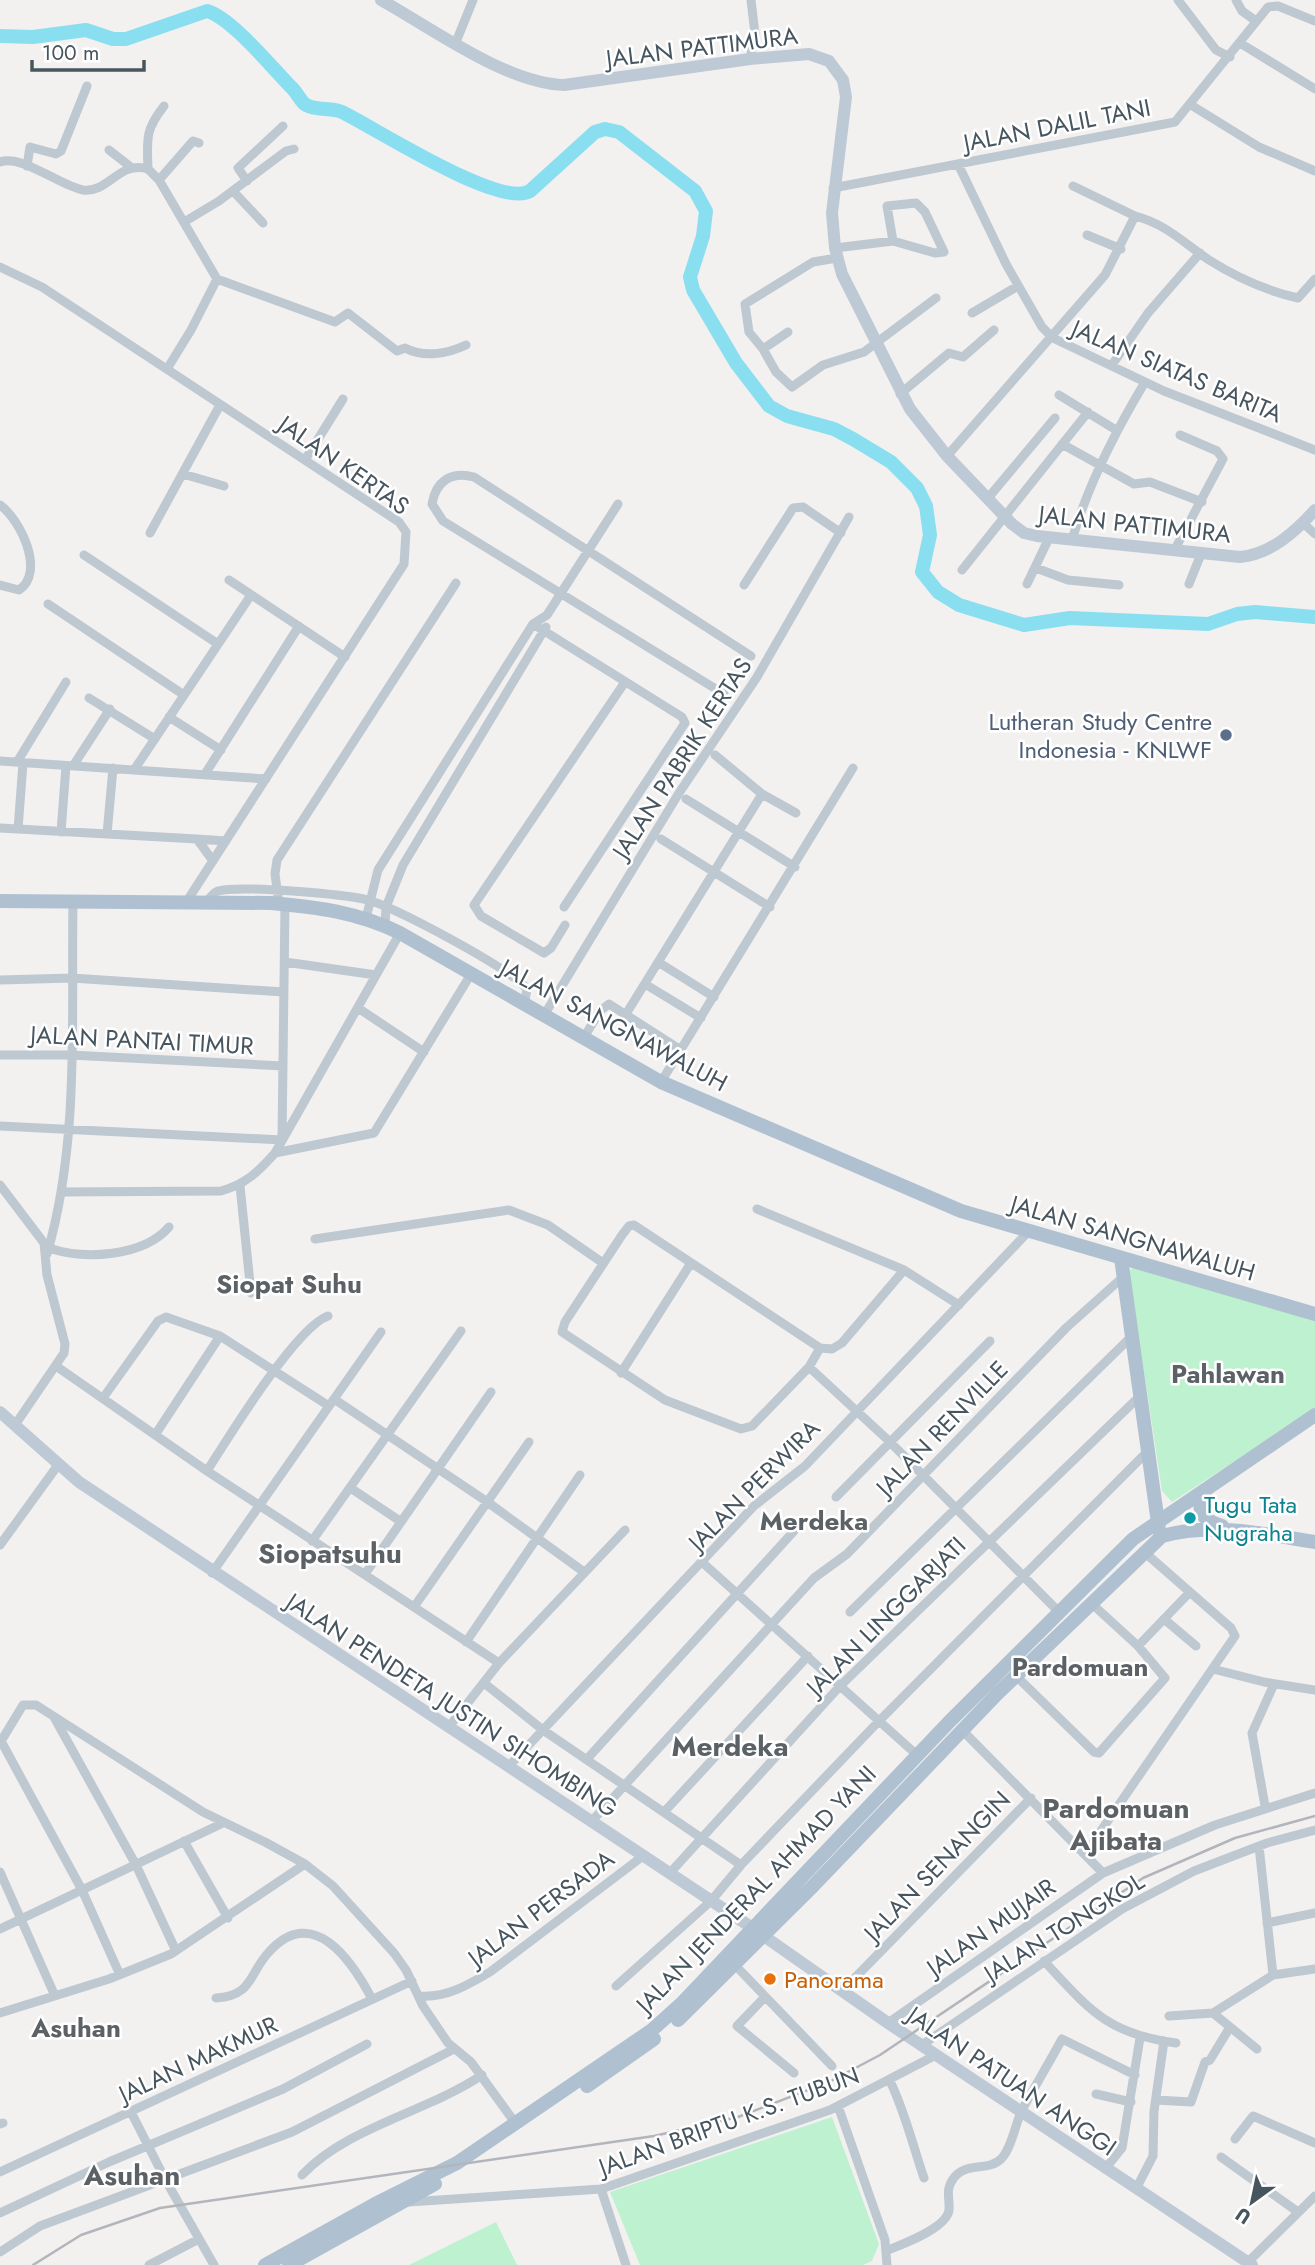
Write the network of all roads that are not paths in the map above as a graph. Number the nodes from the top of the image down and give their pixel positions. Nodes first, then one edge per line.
1 (381, 0) edge
2 (473, 0) edge
3 (751, 0) edge
4 (1178, 0) edge
5 (1237, 0) edge
6 (1286, 4) edge
7 (1256, 21) junction
8 (1315, 21) edge
9 (456, 42) junction
10 (1240, 43) junction
11 (1230, 57) junction
12 (753, 58) junction
13 (87, 86) dead end
14 (1315, 89) edge
15 (1191, 105) junction
16 (164, 106) dead end
17 (283, 126) dead end
18 (199, 143) dead end
19 (295, 149) dead end
20 (109, 150) dead end
21 (0, 162) edge
22 (958, 164) junction
23 (27, 166) junction
24 (132, 168) junction
25 (148, 169) junction
26 (1315, 171) edge
27 (159, 180) junction
28 (247, 181) junction
29 (1073, 186) dead end
30 (833, 188) junction
31 (233, 191) junction
32 (1135, 216) junction
33 (184, 222) junction
34 (263, 223) dead end
35 (1087, 235) dead end
36 (893, 241) junction
37 (1121, 249) junction
38 (836, 253) junction
39 (1200, 253) junction
40 (0, 267) edge
41 (217, 279) junction
42 (1315, 279) edge
43 (1018, 286) junction
44 (936, 298) dead end
45 (972, 313) dead end
46 (994, 330) dead end
47 (788, 332) dead end
48 (1053, 338) junction
49 (876, 344) junction
50 (466, 345) dead end
51 (763, 349) junction
52 (1112, 365) junction
53 (167, 369) junction
54 (1145, 382) junction
55 (900, 394) junction
56 (1059, 395) dead end
57 (343, 399) dead end
58 (220, 405) junction
59 (1088, 412) junction
60 (1055, 418) dead end
61 (1116, 430) junction
62 (1180, 435) dead end
63 (1062, 444) junction
64 (1315, 450) edge
65 (947, 456) junction
66 (305, 460) junction
67 (1100, 468) junction
68 (183, 474) junction
69 (224, 486) dead end
70 (988, 498) junction
71 (1202, 502) junction
72 (618, 504) dead end
73 (0, 505) edge
74 (1315, 510) edge
75 (1004, 515) junction
76 (849, 517) dead end
77 (1303, 523) junction
78 (150, 533) dead end
79 (841, 533) junction
80 (1315, 534) edge
81 (1049, 538) junction
82 (1072, 540) junction
83 (591, 547) junction
84 (1174, 551) junction
85 (1201, 554) junction
86 (84, 555) dead end
87 (1036, 568) junction
88 (962, 570) dead end
89 (229, 580) dead end
90 (456, 583) dead end
91 (1027, 584) dead end
92 (1189, 584) dead end
93 (0, 585) edge
94 (744, 585) dead end
95 (1119, 585) dead end
96 (561, 593) junction
97 (251, 595) junction
98 (48, 604) dead end
99 (547, 615) junction
100 (533, 624) junction
101 (299, 626) junction
102 (546, 632) junction
103 (218, 644) junction
104 (345, 656) junction
105 (751, 656) dead end
106 (66, 682) dead end
107 (625, 682) junction
108 (724, 694) dead end
109 (184, 695) junction
110 (89, 698) dead end
111 (110, 709) junction
112 (169, 717) junction
113 (155, 738) junction
114 (221, 750) junction
115 (452, 753) junction
116 (715, 755) dead end
117 (0, 761) edge
118 (20, 762) junction
119 (467, 762) junction
120 (69, 766) junction
121 (113, 768) junction
122 (853, 768) dead end
123 (134, 770) junction
124 (205, 775) junction
125 (266, 779) junction
126 (762, 794) junction
127 (686, 799) dead end
128 (796, 813) dead end
129 (0, 828) edge
130 (19, 829) junction
131 (61, 832) junction
132 (739, 832) junction
133 (107, 834) junction
134 (197, 839) junction
135 (661, 839) dead end
136 (226, 841) junction
137 (213, 861) junction
138 (795, 867) junction
139 (714, 872) junction
140 (281, 900) junction
141 (0, 901) edge
142 (73, 901) junction
143 (187, 901) junction
144 (369, 901) junction
145 (386, 907) junction
146 (564, 907) dead end
147 (770, 907) junction
148 (366, 918) junction
149 (565, 925) dead end
150 (385, 926) junction
151 (400, 933) junction
152 (285, 962) junction
153 (658, 962) junction
154 (471, 974) junction
155 (376, 975) junction
156 (72, 978) junction
157 (0, 980) edge
158 (645, 984) junction
159 (284, 992) junction
160 (714, 997) junction
161 (524, 1006) junction
162 (358, 1008) junction
163 (626, 1014) junction
164 (543, 1017) junction
165 (701, 1018) junction
166 (583, 1039) junction
167 (681, 1050) junction
168 (424, 1052) junction
169 (0, 1055) edge
170 (70, 1055) junction
171 (283, 1066) junction
172 (661, 1082) junction
173 (0, 1126) edge
174 (68, 1130) junction
175 (282, 1140) junction
176 (275, 1153) junction
177 (240, 1186) junction
178 (1, 1188) edge
179 (61, 1192) junction
180 (757, 1209) dead end
181 (169, 1227) dead end
182 (1029, 1231) junction
183 (315, 1239) dead end
184 (48, 1251) junction
185 (1121, 1258) junction
186 (603, 1263) junction
187 (691, 1263) junction
188 (904, 1270) junction
189 (1123, 1277) junction
190 (251, 1293) dead end
191 (959, 1304) junction
192 (1315, 1314) edge
193 (328, 1316) dead end
194 (461, 1331) dead end
195 (381, 1332) dead end
196 (220, 1336) junction
197 (1132, 1336) junction
198 (990, 1341) dead end
199 (820, 1348) junction
200 (56, 1366) junction
201 (810, 1367) junction
202 (277, 1370) junction
203 (621, 1373) junction
204 (491, 1392) dead end
205 (1141, 1395) junction
206 (103, 1398) junction
207 (332, 1402) junction
208 (855, 1410) junction
209 (0, 1412) edge
210 (1315, 1415) edge
211 (15, 1425) junction
212 (155, 1435) junction
213 (388, 1436) junction
214 (888, 1441) junction
215 (529, 1442) dead end
216 (1149, 1450) junction
217 (58, 1465) junction
218 (437, 1469) junction
219 (207, 1471) junction
220 (922, 1474) junction
221 (580, 1475) dead end
222 (1209, 1485) junction
223 (352, 1489) junction
224 (836, 1497) dead end
225 (486, 1501) junction
226 (259, 1505) junction
227 (956, 1508) junction
228 (400, 1521) junction
229 (1159, 1529) junction
230 (1230, 1529) junction
231 (625, 1530) dead end
232 (794, 1531) dead end
233 (536, 1536) junction
234 (2, 1539) edge
235 (990, 1540) junction
236 (312, 1541) junction
237 (1315, 1542) edge
238 (1143, 1550) junction
239 (703, 1563) junction
240 (584, 1572) junction
241 (212, 1573) junction
242 (365, 1573) junction
243 (1022, 1575) junction
244 (1190, 1592) junction
245 (737, 1593) junction
246 (1091, 1603) junction
247 (414, 1607) junction
248 (1067, 1611) junction
249 (850, 1612) dead end
250 (1164, 1619) junction
251 (771, 1625) junction
252 (466, 1642) junction
253 (1138, 1646) junction
254 (1196, 1646) dead end
255 (808, 1656) junction
256 (499, 1663) junction
257 (1213, 1668) junction
258 (1015, 1675) junction
259 (484, 1683) junction
260 (1274, 1684) junction
261 (840, 1686) junction
262 (991, 1689) junction
263 (1315, 1690) edge
264 (52, 1716) junction
265 (878, 1722) junction
266 (448, 1728) junction
267 (543, 1730) junction
268 (962, 1730) junction
269 (1, 1742) edge
270 (587, 1759) junction
271 (913, 1760) junction
272 (508, 1767) junction
273 (919, 1776) junction
274 (626, 1784) junction
275 (1315, 1793) edge
276 (1031, 1798) junction
277 (1265, 1806) junction
278 (664, 1811) junction
279 (592, 1822) junction
280 (223, 1823) junction
281 (1315, 1830) edge
282 (703, 1837) junction
283 (184, 1841) junction
284 (834, 1842) junction
285 (1259, 1846) junction
286 (845, 1853) junction
287 (1085, 1854) junction
288 (643, 1856) junction
289 (305, 1864) junction
290 (136, 1865) junction
291 (741, 1865) junction
292 (0, 1872) edge
293 (1103, 1873) junction
294 (669, 1874) junction
295 (82, 1890) junction
296 (711, 1901) junction
297 (1315, 1913) edge
298 (228, 1918) junction
299 (21, 1919) junction
300 (1267, 1923) junction
301 (0, 1929) edge
302 (757, 1932) junction
303 (176, 1951) junction
304 (1044, 1961) junction
305 (734, 1965) junction
306 (1315, 1969) edge
307 (120, 1975) junction
308 (1273, 1975) junction
309 (412, 1981) junction
310 (616, 1986) dead end
311 (842, 1991) junction
312 (55, 1996) junction
313 (420, 1996) junction
314 (765, 1997) junction
315 (216, 1998) dead end
316 (372, 1999) junction
317 (0, 2013) edge
318 (1213, 2013) junction
319 (1169, 2016) dead end
320 (888, 2023) junction
321 (1230, 2027) junction
322 (656, 2033) junction
323 (1140, 2038) junction
324 (1164, 2041) junction
325 (1176, 2043) dead end
326 (367, 2044) dead end
327 (922, 2045) junction
328 (454, 2049) junction
329 (1257, 2049) dead end
330 (936, 2055) junction
331 (616, 2060) junction
332 (832, 2066) dead end
333 (794, 2073) dead end
334 (482, 2075) junction
335 (1135, 2075) junction
336 (890, 2081) junction
337 (1096, 2094) dead end
338 (1156, 2100) junction
339 (1130, 2102) junction
340 (838, 2106) junction
341 (131, 2112) junction
342 (1021, 2112) junction
343 (516, 2124) junction
344 (1235, 2139) dead end
345 (1315, 2143) edge
346 (147, 2146) junction
347 (1221, 2157) dead end
348 (1105, 2169) junction
349 (0, 2172) edge
350 (302, 2175) dead end
351 (924, 2178) dead end
352 (165, 2179) junction
353 (601, 2189) junction
354 (1136, 2189) junction
355 (1315, 2196) edge
356 (402, 2202) junction
357 (1298, 2212) junction
358 (0, 2213) edge
359 (199, 2239) junction
360 (888, 2250) junction
361 (0, 2252) edge
362 (1250, 2263) edge
363 (149, 2265) edge
364 (214, 2265) edge
365 (265, 2265) edge
366 (289, 2265) edge
367 (626, 2265) edge
368 (887, 2265) edge

1 - 9 street, JALAN PATTIMURA
2 - 9 street
3 - 12 street
4 - 11 street
5 - 7 street
6 - 7 street, JALAN DALIL TANI
6 - 8 street, JALAN DALIL TANI
7 - 10 street, JALAN DALIL TANI
9 - 12 street, JALAN PATTIMURA
10 - 11 street, JALAN DALIL TANI
10 - 14 street
11 - 15 street, JALAN DALIL TANI
12 - 30 street, JALAN PATTIMURA
13 - 23 street
15 - 22 street, JALAN DALIL TANI
15 - 26 street
16 - 25 street
17 - 28 street
18 - 27 street
19 - 28 street
20 - 24 street
21 - 23 street
22 - 30 street, JALAN DALIL TANI
22 - 43 street, JALAN SIATAS BARITA
23 - 24 street
24 - 25 street
25 - 27 street
27 - 33 street
28 - 31 street
29 - 32 street
30 - 38 street, JALAN PATTIMURA
31 - 33 street
31 - 34 street
32 - 37 street
32 - 39 street
33 - 41 street
35 - 37 street
36 - 36 street
36 - 38 street
37 - 48 street
38 - 49 street, JALAN PATTIMURA
38 - 51 street
39 - 42 street
39 - 52 street
40 - 53 street, JALAN KERTAS
41 - 50 street
41 - 53 street
43 - 45 street
43 - 48 street, JALAN SIATAS BARITA
44 - 49 street
46 - 55 street
47 - 51 street
48 - 52 street, JALAN SIATAS BARITA
48 - 65 street
49 - 51 street
49 - 55 street, JALAN PATTIMURA
52 - 54 street, JALAN SIATAS BARITA
53 - 58 street, JALAN KERTAS
54 - 61 street
54 - 64 street, JALAN SIATAS BARITA
55 - 65 street, JALAN PATTIMURA
56 - 59 street
57 - 66 street
58 - 66 street, JALAN KERTAS
58 - 68 street
59 - 61 street
59 - 63 street
60 - 70 street
61 - 67 street
62 - 71 street
63 - 67 street
63 - 75 street
65 - 70 street, JALAN PATTIMURA
66 - 104 street, JALAN KERTAS
67 - 71 street
67 - 82 street
68 - 69 street
68 - 78 street
70 - 75 street, JALAN PATTIMURA
71 - 84 street
72 - 83 street
73 - 93 street
74 - 77 street, JALAN PATTIMURA
75 - 81 street, JALAN PATTIMURA
75 - 88 street
76 - 79 street, JALAN PABRIK KERTAS
77 - 80 street
77 - 85 street, JALAN PATTIMURA
79 - 94 street
79 - 164 street, JALAN PABRIK KERTAS
81 - 82 street, JALAN PATTIMURA
81 - 87 street
82 - 84 street, JALAN PATTIMURA
83 - 96 street
83 - 96 street
83 - 105 street
84 - 85 street, JALAN PATTIMURA
85 - 92 street
86 - 103 street
87 - 91 street
87 - 95 street
89 - 97 street
90 - 140 street
96 - 99 street
96 - 108 street
97 - 101 street
97 - 103 street
98 - 109 street
99 - 100 street
99 - 102 street
100 - 102 street
100 - 115 street
101 - 104 street
101 - 114 street
102 - 107 street
102 - 119 street
103 - 109 street
104 - 125 street, JALAN KERTAS
106 - 118 street
107 - 146 street
107 - 149 street
109 - 112 street
110 - 111 street
111 - 113 street
111 - 120 street
112 - 113 street
112 - 114 street
113 - 123 street
114 - 124 street
115 - 119 street
115 - 144 street
116 - 126 street
117 - 118 street
118 - 120 street
118 - 130 street
119 - 145 street
120 - 121 street
120 - 131 street
121 - 123 street
121 - 133 street
122 - 138 street
123 - 124 street
124 - 125 street
125 - 136 street, JALAN KERTAS
126 - 128 street
126 - 132 street
127 - 132 street
129 - 130 street
130 - 131 street
131 - 133 street
132 - 138 street
132 - 139 street
133 - 134 street
134 - 136 street
134 - 137 street
135 - 139 street
136 - 137 street, JALAN KERTAS
137 - 143 street, JALAN KERTAS
138 - 147 street
139 - 147 street
139 - 153 street
140 - 143 main road, JALAN SANGNAWALUH
140 - 144 street
140 - 148 main road, JALAN SANGNAWALUH
140 - 152 street
141 - 142 main road, JALAN SANGNAWALUH
142 - 143 main road, JALAN SANGNAWALUH
142 - 156 street
144 - 145 street
144 - 148 street
145 - 150 street
145 - 161 street
147 - 160 street
148 - 150 main road, JALAN SANGNAWALUH
150 - 151 main road, JALAN SANGNAWALUH
151 - 154 main road, JALAN SANGNAWALUH
151 - 155 street
152 - 155 street
152 - 159 street
153 - 158 street
153 - 160 street
154 - 161 main road, JALAN SANGNAWALUH
154 - 168 street
155 - 162 street
156 - 157 street
156 - 159 street
156 - 170 street
158 - 163 street
158 - 165 street
159 - 171 street
160 - 165 street
161 - 164 main road, JALAN SANGNAWALUH
162 - 168 street
162 - 175 street
163 - 166 street
163 - 167 street
164 - 166 main road, JALAN SANGNAWALUH
165 - 167 street
166 - 172 main road, JALAN SANGNAWALUH
167 - 172 street
168 - 176 street
169 - 170 street, JALAN PANTAI TIMUR
170 - 171 street, JALAN PANTAI TIMUR
170 - 174 street
171 - 175 street
172 - 182 main road, JALAN SANGNAWALUH
173 - 174 street
174 - 175 street
174 - 179 street
175 - 176 street
176 - 177 street
177 - 179 street
177 - 190 street
178 - 184 street
179 - 184 street
180 - 188 street
181 - 184 street
182 - 185 main road, JALAN SANGNAWALUH
182 - 191 street, JALAN PERWIRA
183 - 186 street
184 - 200 street
185 - 189 main road
185 - 192 main road, JALAN SANGNAWALUH
186 - 187 street
186 - 203 street
187 - 199 street
187 - 203 street
188 - 191 street
188 - 199 street
189 - 197 main road
189 - 220 street, JALAN RENVILLE
191 - 208 street, JALAN PERWIRA
193 - 202 street
194 - 213 street
195 - 207 street
196 - 202 street
196 - 206 street
196 - 212 street
197 - 205 main road
197 - 227 street
198 - 214 street
199 - 201 street
200 - 206 street
200 - 211 street
201 - 203 street
201 - 208 street
202 - 207 street
202 - 219 street
204 - 218 street
205 - 216 main road
205 - 235 street, JALAN LINGGARJATI
206 - 212 street
207 - 213 street
207 - 226 street
208 - 214 street
208 - 239 street, JALAN PERWIRA
209 - 211 street, JALAN PENDETA JUSTIN SIHOMBING
210 - 222 main road
211 - 217 street, JALAN PENDETA JUSTIN SIHOMBING
212 - 219 street
213 - 218 street
213 - 223 street
214 - 220 street
214 - 224 street
215 - 225 street
216 - 229 main road
216 - 243 street
217 - 234 street
217 - 241 street, JALAN PENDETA JUSTIN SIHOMBING
218 - 225 street
218 - 228 street
219 - 226 street
220 - 227 street
220 - 251 street, JALAN RENVILLE
221 - 233 street
222 - 229 main road
222 - 230 main road
223 - 228 street
223 - 236 street
225 - 233 street
225 - 247 street
226 - 236 street
226 - 241 street
227 - 235 street
227 - 249 street
228 - 242 street
229 - 230 main road
229 - 238 main road, JALAN JENDERAL AHMAD YANI
229 - 248 main road, JALAN JENDERAL AHMAD YANI
230 - 237 main road
231 - 240 street
232 - 245 street
233 - 240 street
233 - 252 street
235 - 243 street
235 - 261 street, JALAN LINGGARJATI
236 - 242 street
238 - 244 street
238 - 246 main road, JALAN JENDERAL AHMAD YANI
239 - 245 street
239 - 267 street, JALAN PERWIRA
240 - 256 street
241 - 266 street, JALAN PENDETA JUSTIN SIHOMBING
242 - 247 street
243 - 248 street
243 - 265 street
244 - 250 street
244 - 257 street
245 - 251 street
245 - 270 street
246 - 248 main road, JALAN JENDERAL AHMAD YANI
246 - 253 street
247 - 252 street
248 - 258 main road, JALAN JENDERAL AHMAD YANI
248 - 262 main road, JALAN JENDERAL AHMAD YANI
250 - 253 street
250 - 254 street
251 - 255 street
251 - 274 street, JALAN RENVILLE
252 - 256 street
253 - 258 street
255 - 261 street
255 - 278 street
256 - 259 street
257 - 260 street
257 - 287 street
258 - 262 main road, JALAN JENDERAL AHMAD YANI
259 - 266 street
259 - 267 street
260 - 263 street
260 - 277 street
261 - 265 street
261 - 282 street, JALAN LINGGARJATI
262 - 268 main road, JALAN JENDERAL AHMAD YANI
262 - 271 main road, JALAN JENDERAL AHMAD YANI
264 - 269 street
264 - 280 street
264 - 290 street
265 - 271 street
265 - 291 street
266 - 272 street, JALAN PENDETA JUSTIN SIHOMBING
267 - 270 street
267 - 272 street, JALAN PERWIRA
268 - 273 main road, JALAN JENDERAL AHMAD YANI
268 - 276 street
269 - 295 street
270 - 274 street
271 - 273 main road
271 - 284 main road, JALAN JENDERAL AHMAD YANI
272 - 279 street, JALAN PENDETA JUSTIN SIHOMBING
273 - 286 main road, JALAN JENDERAL AHMAD YANI
274 - 278 street
274 - 279 street, JALAN RENVILLE
275 - 277 street, JALAN MUJAIR
276 - 287 street
276 - 311 street, JALAN SENANGIN
277 - 293 street, JALAN MUJAIR
278 - 282 street
279 - 288 street, JALAN PENDETA JUSTIN SIHOMBING
280 - 283 street
280 - 289 street
281 - 285 street, JALAN TONGKOL
282 - 291 street
282 - 294 street, JALAN LINGGARJATI
283 - 290 street
283 - 298 street
284 - 286 main road
284 - 302 main road, JALAN JENDERAL AHMAD YANI
285 - 300 street
285 - 304 street, JALAN TONGKOL
286 - 302 main road, JALAN JENDERAL AHMAD YANI
287 - 293 street
288 - 294 street, JALAN PENDETA JUSTIN SIHOMBING
288 - 313 street, JALAN PERSADA
289 - 298 street
289 - 309 street
290 - 295 street
290 - 303 street
291 - 296 street
292 - 299 street
293 - 320 street, JALAN MUJAIR
294 - 296 street, JALAN PENDETA JUSTIN SIHOMBING
295 - 299 street
295 - 307 street
296 - 302 street, JALAN PENDETA JUSTIN SIHOMBING
296 - 310 street
297 - 300 street
298 - 303 street
299 - 301 street
299 - 312 street
300 - 308 street
302 - 305 main road, JALAN JENDERAL AHMAD YANI
302 - 311 street, JALAN PATUAN ANGGI
302 - 322 main road, JALAN JENDERAL AHMAD YANI
303 - 307 street
304 - 323 street
304 - 327 street, JALAN TONGKOL
305 - 314 street
305 - 322 main road, JALAN JENDERAL AHMAD YANI
306 - 308 street
307 - 312 street
308 - 318 street
309 - 313 street
309 - 316 street, JALAN MAKMUR
311 - 320 street, JALAN PATUAN ANGGI
312 - 317 street
313 - 328 street
314 - 332 street
314 - 333 street
315 - 316 street
316 - 341 street, JALAN MAKMUR
318 - 319 street
318 - 321 street
320 - 327 street, JALAN PATUAN ANGGI
321 - 329 street
321 - 338 street
322 - 331 main road, JALAN JENDERAL AHMAD YANI
323 - 324 street
323 - 335 street
324 - 325 street
324 - 338 street
326 - 346 street
327 - 330 street, JALAN PATUAN ANGGI
328 - 334 street
328 - 352 street
330 - 336 street, JALAN BRIPTU K.S. TUBUN
330 - 342 street, JALAN PATUAN ANGGI
331 - 343 main road, JALAN JENDERAL AHMAD YANI
331 - 356 main road, JALAN JENDERAL AHMAD YANI
334 - 343 street
334 - 350 street
335 - 339 street
335 - 342 street
336 - 340 street, JALAN BRIPTU K.S. TUBUN
336 - 351 street
337 - 339 street
338 - 354 street
339 - 348 street
340 - 353 street, JALAN BRIPTU K.S. TUBUN
340 - 360 street
341 - 346 street
341 - 349 street, JALAN MAKMUR
342 - 348 street, JALAN PATUAN ANGGI
342 - 360 street
343 - 365 main road, JALAN JENDERAL AHMAD YANI
344 - 345 street
346 - 352 street
346 - 358 street
347 - 357 street
348 - 354 street, JALAN PATUAN ANGGI
352 - 359 street
352 - 361 street
353 - 356 street, JALAN BRIPTU K.S. TUBUN
353 - 367 street
354 - 362 street, JALAN PATUAN ANGGI
355 - 357 street
356 - 366 main road, JALAN JENDERAL AHMAD YANI
357 - 362 street
359 - 363 street
359 - 364 street
360 - 368 street

